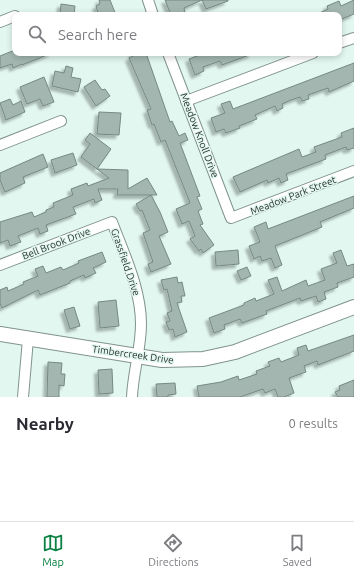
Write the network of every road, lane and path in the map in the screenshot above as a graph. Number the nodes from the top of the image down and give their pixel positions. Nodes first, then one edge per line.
1 (148, 0) edge
2 (152, 12) edge
3 (12, 18) edge
4 (0, 22) edge
5 (354, 38) edge
6 (342, 42) edge
7 (169, 56) edge
8 (305, 56) edge
9 (186, 101) junction
10 (61, 121) dead end
11 (0, 144) edge
12 (354, 171) edge
13 (231, 218) joint
14 (112, 222) joint
15 (0, 265) edge
16 (354, 307) edge
17 (0, 334) edge
18 (28, 339) junction
19 (137, 356) junction
20 (23, 397) edge
21 (132, 397) edge

1 - 2 street
3 - 4 street
5 - 6 street
7 - 9 street, Meadow Knoll Drive
8 - 9 street
9 - 13 street, Meadow Knoll Drive
10 - 11 street
12 - 13 street, Meadow Park Street
14 - 15 street, Bell Brook Drive
14 - 19 street, Grassfield Drive
16 - 19 street, Timbercreek Drive
17 - 18 street, Timbercreek Drive
18 - 19 street, Timbercreek Drive
18 - 20 street
19 - 21 street, Grassfield Drive

